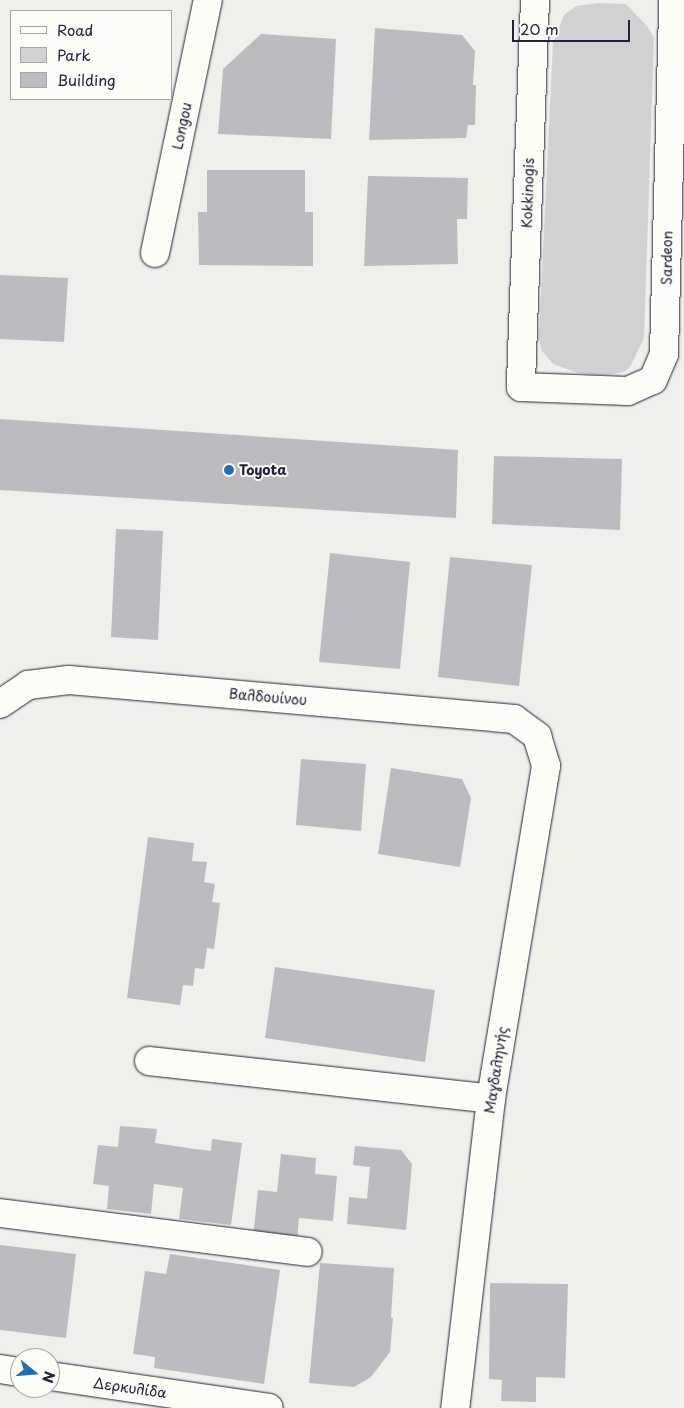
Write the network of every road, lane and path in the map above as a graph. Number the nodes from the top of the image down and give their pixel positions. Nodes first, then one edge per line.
1 (208, 0) edge
2 (535, 0) edge
3 (673, 0) edge
4 (155, 253) dead end
5 (522, 387) joint
6 (0, 704) edge
7 (537, 736) joint
8 (149, 1060) dead end
9 (491, 1099) junction
10 (0, 1213) edge
11 (308, 1252) dead end
12 (60, 1377) edge
13 (268, 1408) edge
14 (454, 1408) edge

1 - 4 street, Longou
2 - 5 street, Kokkinogis
3 - 5 street, Sardeon
6 - 7 street, Βαλδουίνου
7 - 9 street, Μαγδαληνής
8 - 9 street
9 - 14 street, Μαγδαληνής
10 - 11 street
12 - 13 street, Δερκυλίδα

